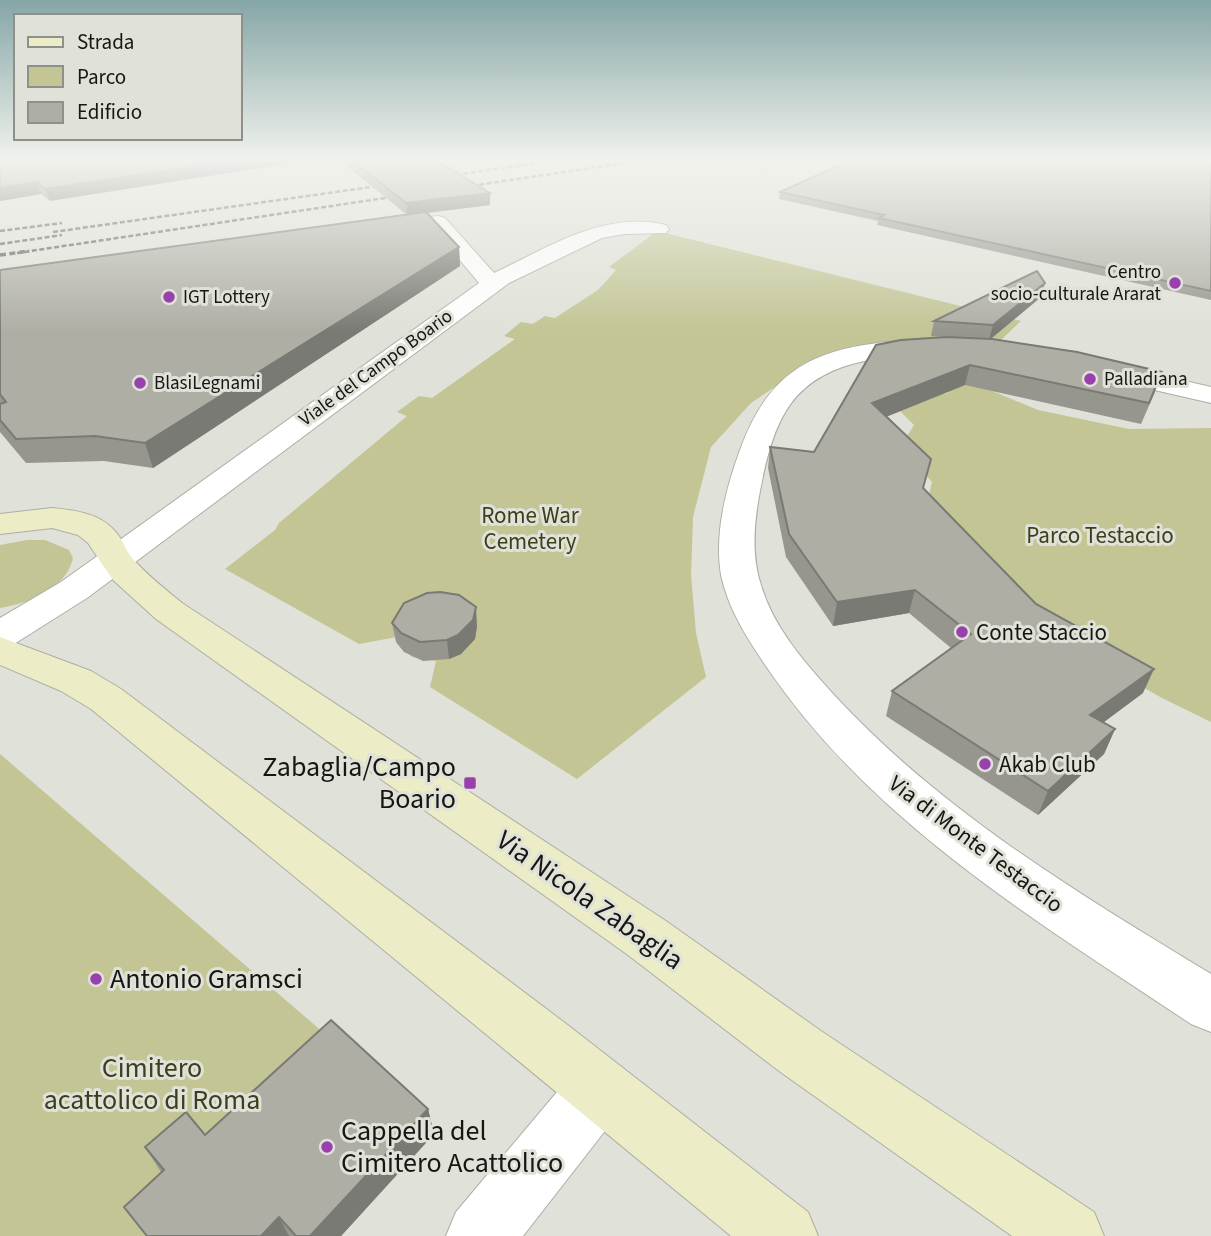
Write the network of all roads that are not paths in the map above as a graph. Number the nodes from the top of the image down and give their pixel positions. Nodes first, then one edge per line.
1 (659, 229) dead end
2 (360, 231) edge
3 (492, 284) junction
4 (958, 348) edge
5 (1074, 364) edge
6 (1211, 395) edge
7 (0, 524) edge
8 (115, 559) junction
9 (0, 635) edge
10 (0, 650) edge
11 (1211, 1005) edge
12 (600, 1088) junction
13 (480, 1236) edge
14 (784, 1236) edge
15 (1070, 1236) edge

1 - 3 street, Viale del Campo Boario
2 - 3 street
3 - 8 street, Viale del Campo Boario
4 - 11 street, Via di Monte Testaccio
5 - 6 street
7 - 8 street, Via Nicola Zabaglia
8 - 9 street, Viale del Campo Boario
8 - 15 street, Via Nicola Zabaglia
10 - 12 street
12 - 13 street
12 - 14 street

